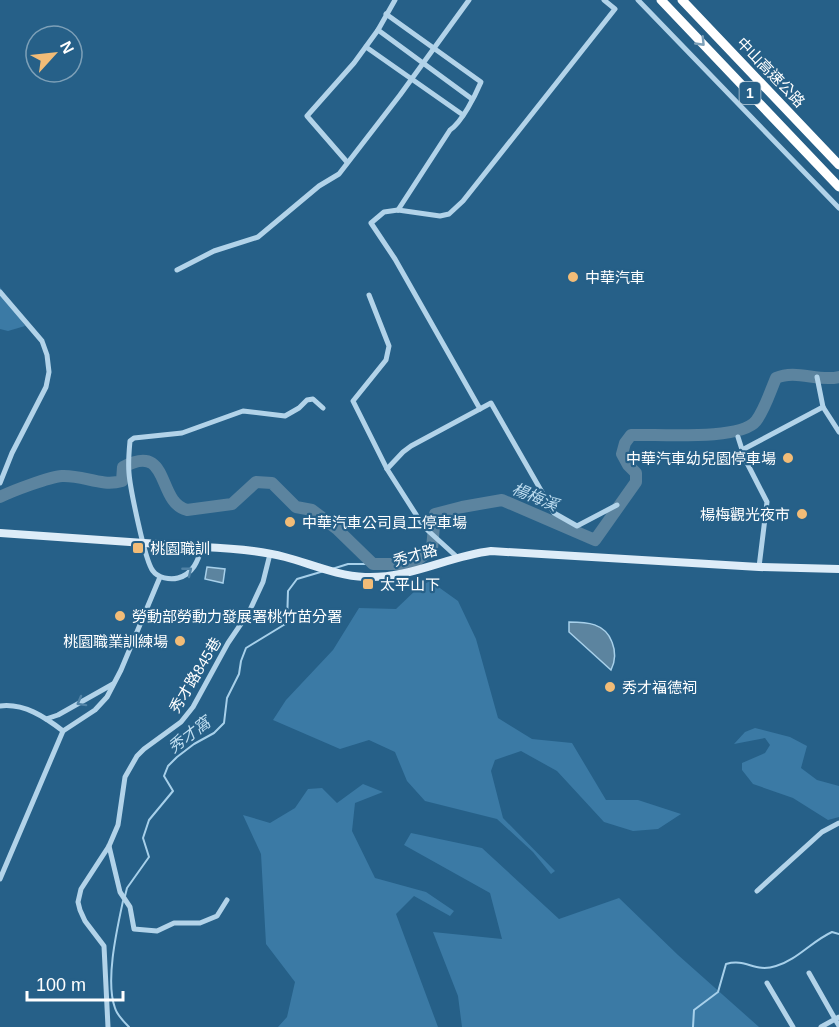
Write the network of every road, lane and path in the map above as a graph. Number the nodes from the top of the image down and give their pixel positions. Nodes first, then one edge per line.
1 (394, 0) edge
2 (469, 0) edge
3 (604, 0) edge
4 (638, 0) edge
5 (661, 0) edge
6 (682, 0) edge
7 (386, 14) junction
8 (378, 30) junction
9 (366, 47) junction
10 (433, 47) junction
11 (423, 62) junction
12 (411, 79) junction
13 (472, 99) junction
14 (463, 115) junction
15 (346, 162) junction
16 (839, 165) edge
17 (839, 187) edge
18 (839, 208) edge
19 (398, 210) junction
20 (177, 270) dead end
21 (0, 292) edge
22 (369, 295) dead end
23 (817, 377) dead end
24 (823, 407) junction
25 (323, 408) dead end
26 (480, 409) junction
27 (839, 432) edge
28 (738, 437) dead end
29 (742, 450) junction
30 (387, 468) junction
31 (0, 483) edge
32 (617, 505) dead end
33 (0, 532) edge
34 (144, 543) junction
35 (202, 547) junction
36 (270, 554) junction
37 (457, 557) junction
38 (759, 567) junction
39 (839, 569) edge
40 (160, 577) junction
41 (114, 683) junction
42 (0, 706) edge
43 (46, 719) junction
44 (63, 731) junction
45 (839, 823) edge
46 (109, 846) junction
47 (0, 879) edge
48 (758, 891) dead end
49 (227, 900) dead end
50 (808, 973) dead end
51 (767, 984) dead end
52 (837, 1018) edge
53 (839, 1026) edge
54 (108, 1027) edge
55 (793, 1027) edge
56 (821, 1027) edge

1 - 7 street
2 - 10 street
3 - 19 street
4 - 18 street
5 -> 17 highway, 中山高速公路 / 1
6 - 16 highway, 中山高速公路 / 1
7 - 8 street
7 - 10 street
8 - 9 street
8 - 11 street
9 - 12 street
9 - 15 street
10 - 11 street
10 - 13 street
11 - 12 street
11 - 13 street
12 - 14 street
12 - 15 street
13 - 14 street
14 - 19 street
15 - 20 street
19 - 26 street
21 - 31 street
22 - 30 street
23 - 24 street
24 - 27 street
24 - 29 street
25 - 34 street
26 - 30 street
26 - 32 street
28 - 29 street
29 - 38 street
30 - 37 street
33 - 34 main road, 秀才路
34 - 35 main road, 秀才路
34 - 40 street
35 - 36 main road, 秀才路
40 -> 35 street
36 - 37 main road, 秀才路
36 - 46 street, 秀才路845巷
37 - 38 main road, 秀才路
38 - 39 main road, 秀才路
40 - 41 street
41 -> 43 street
41 - 44 street
42 - 43 street
43 - 44 street
44 - 47 street
45 - 48 street
46 - 49 street
46 - 54 street, 秀才路845巷
50 - 52 street
51 - 55 street
52 - 53 street
52 - 56 street

